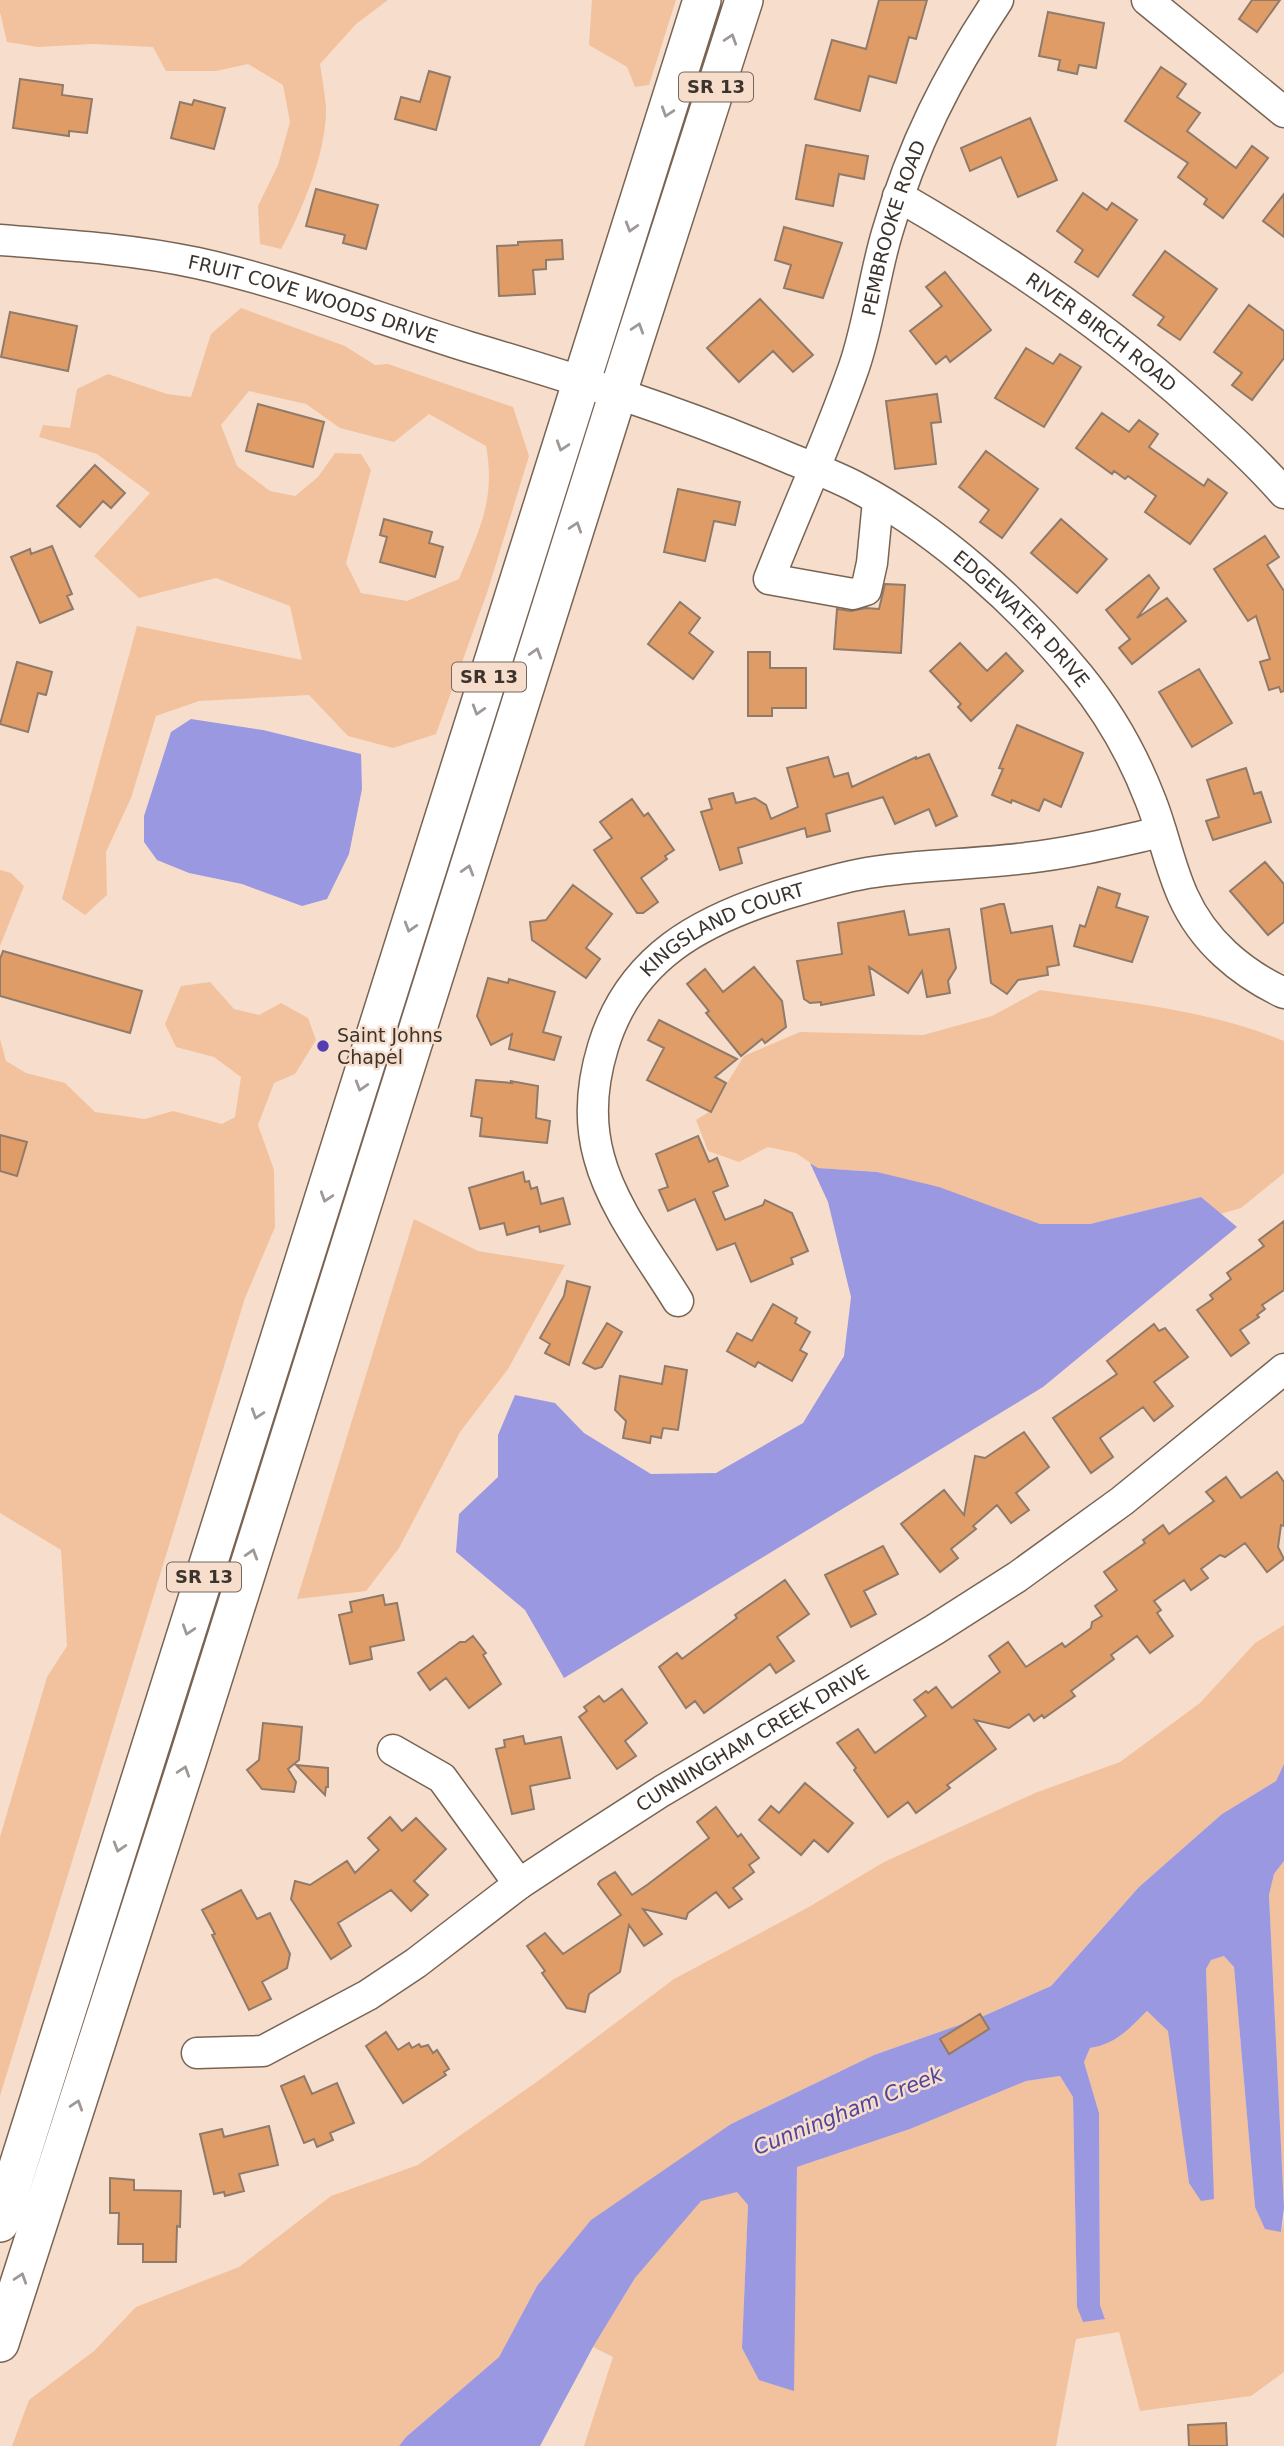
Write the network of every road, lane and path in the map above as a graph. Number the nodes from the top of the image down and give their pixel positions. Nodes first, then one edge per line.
1 (702, 0) edge
2 (744, 0) edge
3 (998, 0) edge
4 (1147, 0) edge
5 (1284, 113) edge
6 (898, 196) junction
7 (0, 240) edge
8 (582, 381) junction
9 (618, 393) junction
10 (813, 469) junction
11 (1284, 493) edge
12 (878, 501) junction
13 (1161, 832) junction
14 (1284, 993) edge
15 (346, 1132) junction
16 (382, 1146) junction
17 (678, 1301) dead end
18 (1284, 1369) edge
19 (393, 1750) dead end
20 (519, 1884) junction
21 (197, 2053) dead end
22 (10, 2155) edge
23 (56, 2170) junction
24 (0, 2223) edge
25 (0, 2343) edge

1 -> 8 main road, SR 13
9 -> 2 main road, SR 13
3 - 6 street, PEMBROOKE ROAD
4 - 5 street
6 - 10 street, PEMBROOKE ROAD
6 - 11 street, RIVER BIRCH ROAD
7 - 8 street, FRUIT COVE WOODS DRIVE
8 - 9 street, FRUIT COVE WOODS DRIVE
8 -> 15 main road, SR 13
9 - 10 street, EDGEWATER DRIVE
16 -> 9 main road, SR 13
10 - 12 street, EDGEWATER DRIVE
10 - 12 street, PEMBROOKE ROAD
12 - 13 street, EDGEWATER DRIVE
13 - 14 street, EDGEWATER DRIVE
13 - 17 street, KINGSLAND COURT
15 - 16 main road
15 -> 22 main road, SR 13
23 -> 16 main road, SR 13
18 - 20 street, CUNNINGHAM CREEK DRIVE
19 - 20 street
20 - 21 street, CUNNINGHAM CREEK DRIVE
22 - 23 street
22 - 24 main road, SR 13
25 -> 23 main road, SR 13

